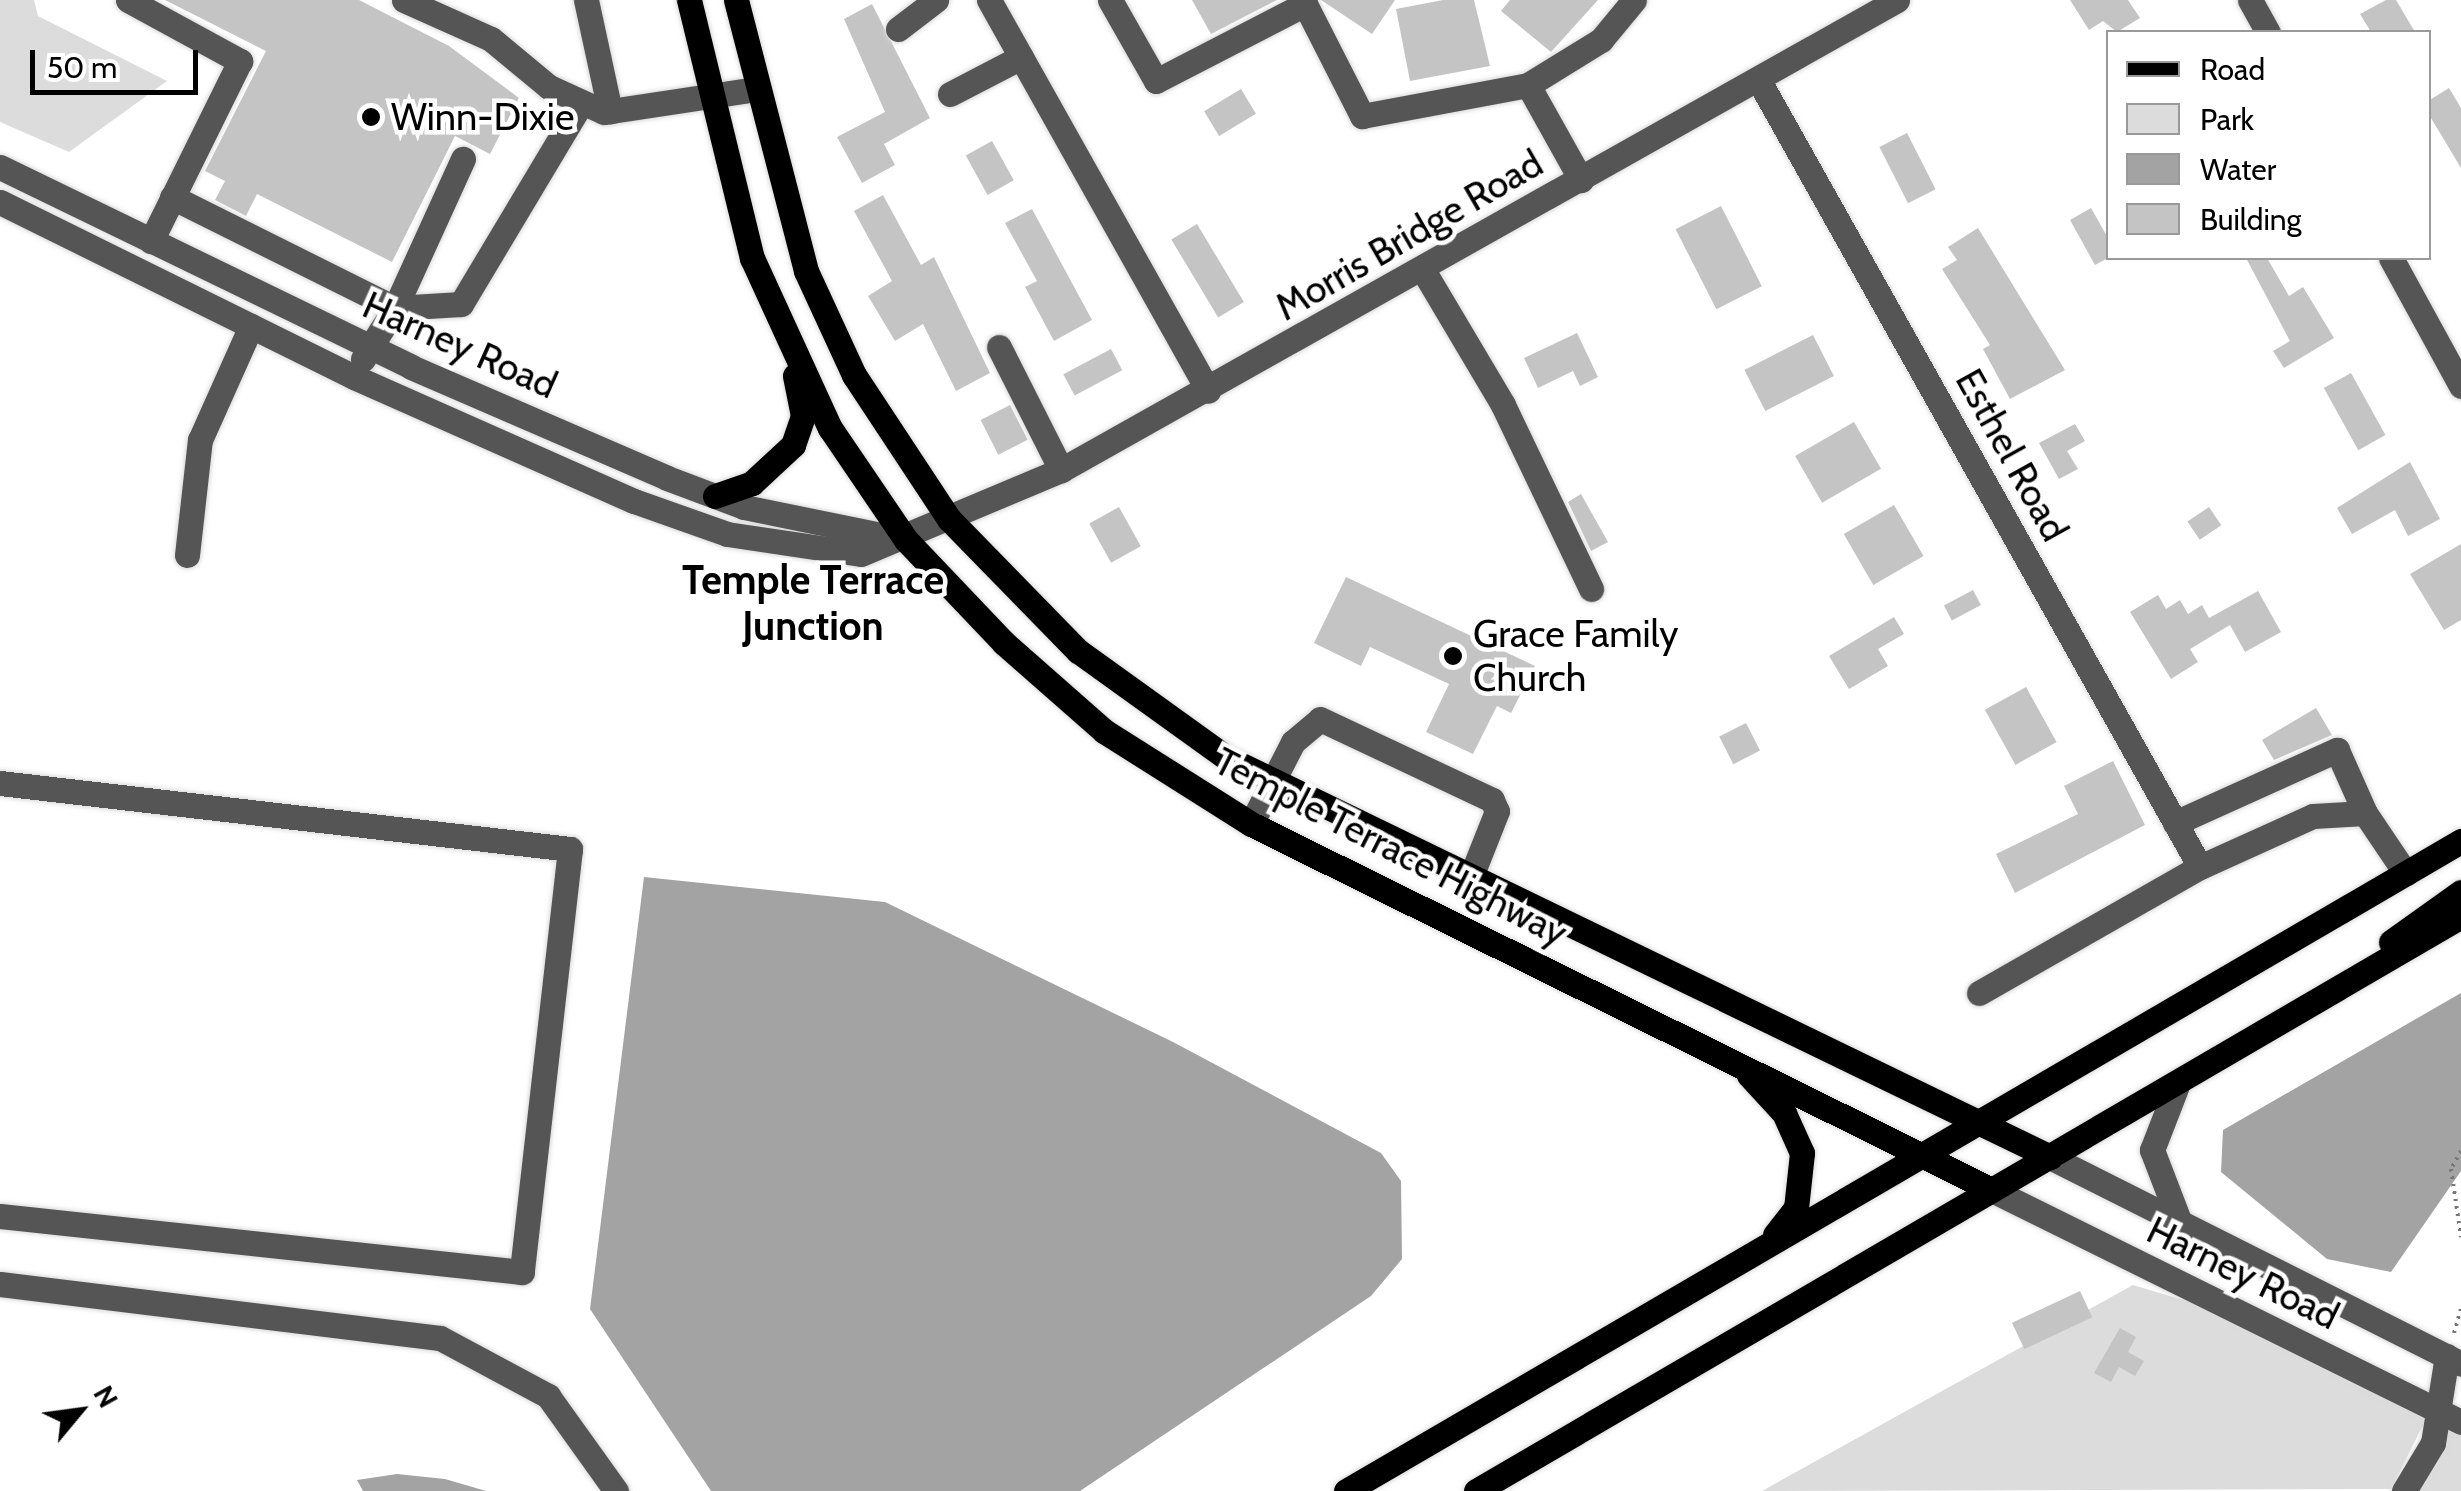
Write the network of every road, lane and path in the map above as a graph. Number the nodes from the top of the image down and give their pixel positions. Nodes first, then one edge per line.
1 (128, 0) edge
2 (404, 0) edge
3 (586, 0) edge
4 (689, 0) edge
5 (736, 0) edge
6 (936, 0) edge
7 (989, 0) edge
8 (1110, 0) edge
9 (1634, 0) edge
10 (1897, 0) edge
11 (2250, 0) edge
12 (898, 29) dead end
13 (2267, 30) edge
14 (1021, 57) junction
15 (1758, 79) junction
16 (1528, 85) junction
17 (756, 88) junction
18 (709, 94) junction
19 (950, 94) dead end
20 (582, 102) junction
21 (610, 111) junction
22 (463, 159) dead end
23 (0, 167) edge
24 (1580, 180) junction
25 (172, 197) junction
26 (0, 202) edge
27 (151, 241) junction
28 (752, 258) junction
29 (2392, 260) edge
30 (1423, 270) junction
31 (395, 308) junction
32 (252, 326) junction
33 (370, 346) junction
34 (999, 347) dead end
35 (354, 377) junction
36 (2461, 386) edge
37 (1208, 392) junction
38 (1062, 470) junction
39 (714, 496) junction
40 (949, 519) junction
41 (906, 540) junction
42 (187, 555) dead end
43 (1591, 589) dead end
44 (1273, 780) junction
45 (0, 783) edge
46 (2365, 814) junction
47 (2174, 823) junction
48 (1251, 824) junction
49 (2461, 842) edge
50 (2200, 868) junction
51 (1472, 874) junction
52 (2406, 874) junction
53 (2461, 892) edge
54 (2461, 916) edge
55 (1979, 993) dead end
56 (2304, 1008) junction
57 (1739, 1064) junction
58 (2178, 1083) junction
59 (1979, 1123) junction
60 (2461, 1151) edge
61 (1924, 1155) junction
62 (2050, 1157) junction
63 (1992, 1190) junction
64 (0, 1216) edge
65 (2180, 1223) junction
66 (2461, 1237) edge
67 (1768, 1244) junction
68 (0, 1284) edge
69 (2454, 1360) edge
70 (2450, 1417) edge
71 (616, 1491) edge
72 (1346, 1491) edge
73 (1476, 1491) edge
74 (2404, 1491) edge

1 - 25 street
2 - 20 street
3 - 21 street
4 - 18 main road, Temple Terrace Highway
5 - 17 main road, Temple Terrace Highway
6 - 12 street
7 - 14 street
8 - 16 street
9 - 16 street
10 - 15 street, Morris Bridge Road
11 - 13 street
14 - 19 street
14 - 37 street
15 - 24 street, Morris Bridge Road
15 - 47 street, Esthel Road
16 - 24 street
17 - 18 street
17 - 40 main road, Temple Terrace Highway
18 - 21 street
18 - 28 main road, Temple Terrace Highway
20 - 21 street
20 - 31 street
22 - 31 street
23 - 27 street, Harney Road
24 - 30 street, Morris Bridge Road
25 - 27 street
25 - 31 street
26 - 32 street, Harney Road
27 - 33 street, Harney Road
28 - 39 main road
28 - 41 main road, Temple Terrace Highway
29 - 36 street
30 - 37 street, Morris Bridge Road
30 - 43 street
31 - 33 street
32 - 35 street, Harney Road
32 - 42 street
33 - 35 street
33 - 39 street, Harney Road
34 - 38 street
35 - 41 street, Harney Road
37 - 38 street, Morris Bridge Road
38 - 40 street, Morris Bridge Road
39 - 41 street, Harney Road
40 - 41 street, Harney Road
40 - 44 main road, Temple Terrace Highway
41 - 48 main road, Temple Terrace Highway
44 - 48 street
44 - 51 main road, Temple Terrace Highway
44 - 51 street
45 - 64 street
46 - 47 street
46 - 50 street
46 - 52 street
47 - 50 street, Esthel Road
48 - 57 main road, Temple Terrace Highway
49 - 52 main road
50 - 55 street
51 - 59 main road, Temple Terrace Highway
52 - 59 main road
53 - 56 main road
54 - 56 main road
56 - 58 main road
57 - 61 main road, Temple Terrace Highway
57 - 67 main road
58 - 62 main road
58 - 65 street
59 - 61 main road
59 - 62 main road, Temple Terrace Highway
60 - 66 path
61 - 63 main road, Temple Terrace Highway
61 - 67 main road
62 - 63 main road
62 - 65 street, Harney Road
63 - 70 street, Harney Road
63 - 73 main road
65 - 69 street, Harney Road
67 - 72 main road
68 - 71 street
69 - 70 street
70 - 74 street

